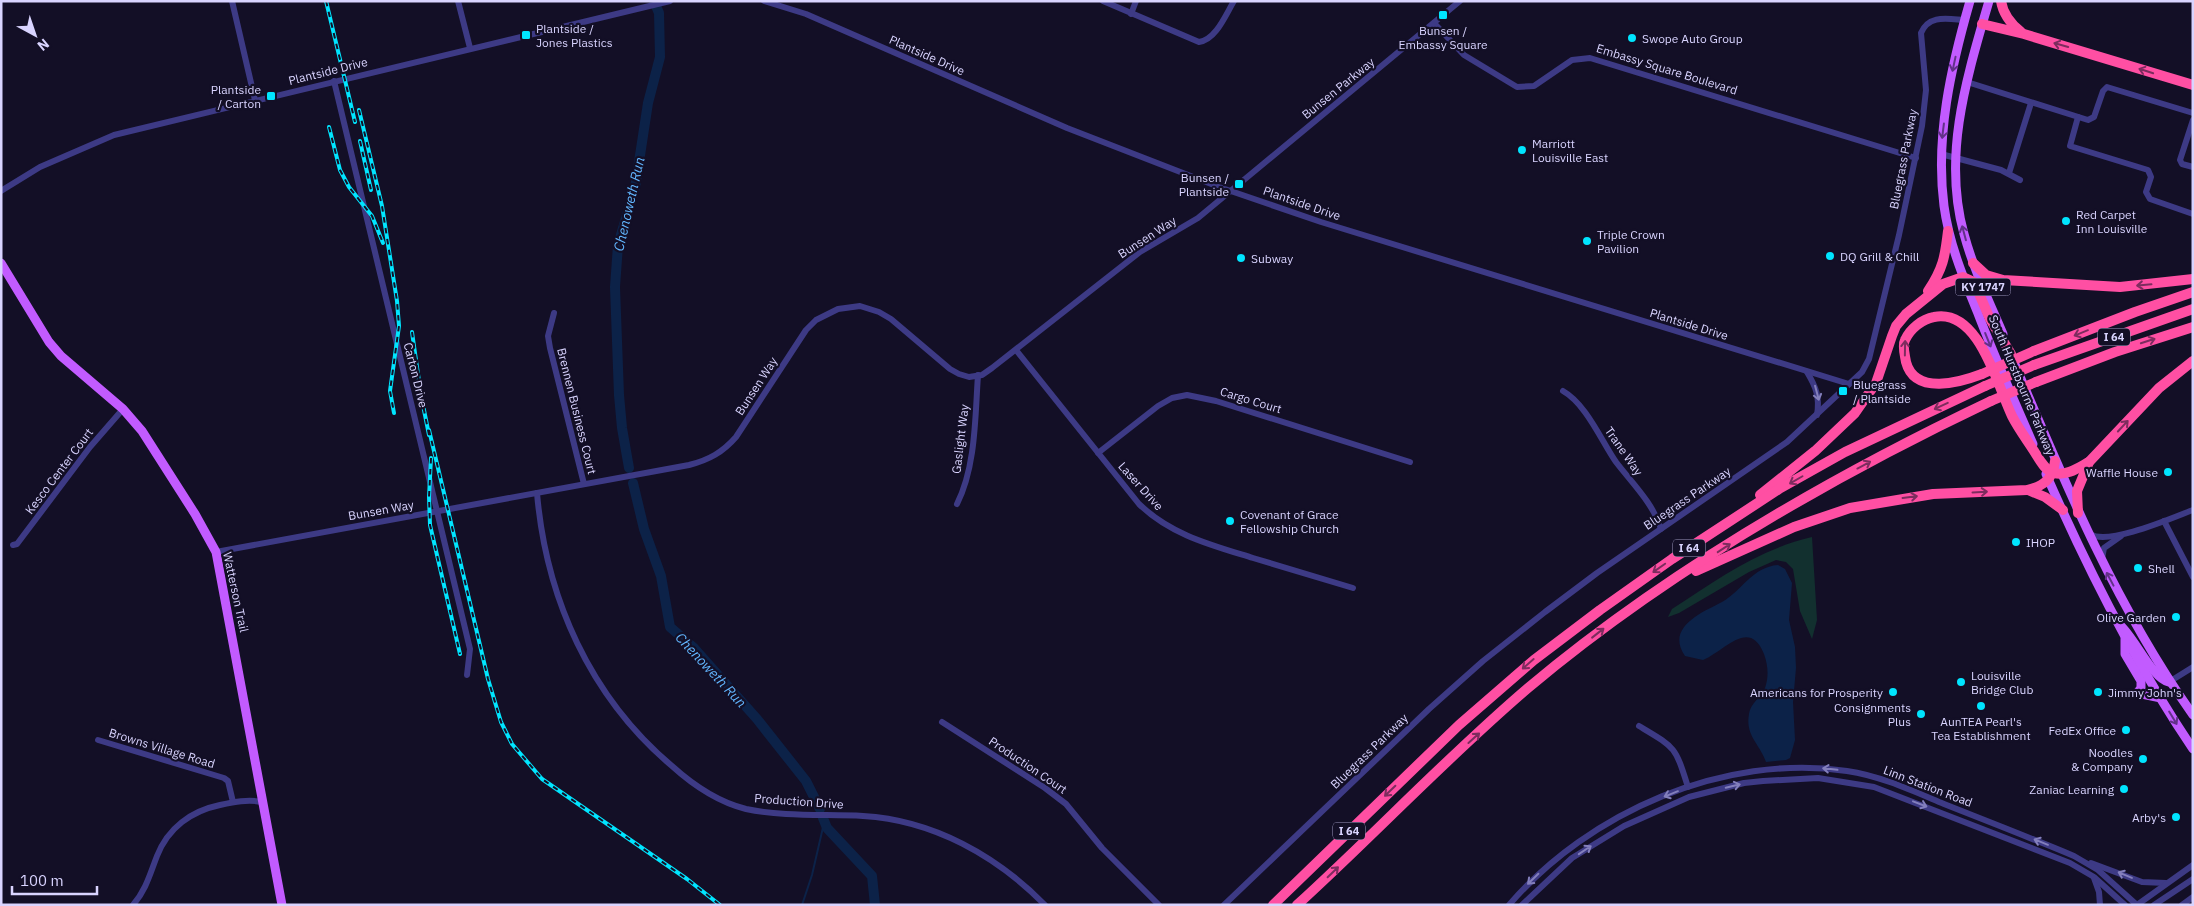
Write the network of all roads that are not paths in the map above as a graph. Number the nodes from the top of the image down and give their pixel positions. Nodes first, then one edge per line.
1 (232, 1) edge
2 (458, 1) edge
3 (670, 1) edge
4 (764, 1) edge
5 (1102, 1) edge
6 (1136, 1) edge
7 (1234, 1) edge
8 (1970, 1) edge
9 (1989, 1) edge
10 (2001, 1) edge
11 (1457, 2) edge
12 (1131, 14) junction
13 (1965, 20) junction
14 (1434, 23) junction
15 (1982, 24) junction
16 (2024, 34) junction
17 (470, 48) junction
18 (334, 81) junction
19 (1967, 82) junction
20 (2193, 85) edge
21 (256, 100) junction
22 (2031, 102) junction
23 (2193, 113) edge
24 (2078, 117) junction
25 (2193, 120) edge
26 (1941, 154) junction
27 (1955, 156) junction
28 (1916, 158) junction
29 (2193, 168) edge
30 (2009, 173) junction
31 (2020, 180) dead end
32 (1, 191) edge
33 (1230, 191) junction
34 (2193, 214) edge
35 (1948, 231) junction
36 (1, 263) edge
37 (1973, 263) junction
38 (1963, 277) junction
39 (2193, 279) edge
40 (2193, 292) edge
41 (1923, 299) junction
42 (2193, 309) edge
43 (554, 313) dead end
44 (2193, 327) edge
45 (1016, 350) junction
46 (2011, 354) junction
47 (2193, 361) edge
48 (1807, 372) junction
49 (978, 375) junction
50 (1849, 384) junction
51 (1563, 391) dead end
52 (123, 409) junction
53 (1817, 415) junction
54 (1098, 453) junction
55 (2055, 460) joint
56 (1410, 462) dead end
57 (2041, 462) junction
58 (2089, 462) junction
59 (2054, 475) junction
60 (584, 484) junction
61 (2027, 490) junction
62 (538, 492) junction
63 (957, 504) dead end
64 (437, 510) junction
65 (2063, 510) junction
66 (2193, 510) edge
67 (2078, 513) junction
68 (2164, 521) junction
69 (1725, 525) junction
70 (1661, 529) junction
71 (2087, 532) junction
72 (2124, 534) junction
73 (13, 545) dead end
74 (216, 552) junction
75 (2101, 562) junction
76 (1683, 574) junction
77 (2193, 577) edge
78 (1353, 588) dead end
79 (2100, 594) junction
80 (2122, 602) junction
81 (2114, 619) junction
82 (2125, 639) junction
83 (2193, 668) edge
84 (467, 674) dead end
85 (2169, 682) junction
86 (2161, 698) junction
87 (2193, 716) edge
88 (942, 722) dead end
89 (1639, 726) dead end
90 (98, 740) dead end
91 (2193, 749) edge
92 (1688, 787) junction
93 (233, 802) junction
94 (262, 802) junction
95 (2085, 862) junction
96 (2193, 865) edge
97 (2094, 877) junction
98 (2193, 878) edge
99 (2166, 883) junction
100 (2193, 897) edge
101 (1155, 903) edge
102 (133, 905) edge
103 (282, 905) edge
104 (1046, 905) edge
105 (1224, 905) edge
106 (1273, 905) edge
107 (1297, 905) edge
108 (1509, 905) edge
109 (1522, 905) edge
110 (2100, 905) edge
111 (2125, 905) edge
112 (2137, 905) edge
113 (2154, 905) edge
114 (2182, 905) edge

1 - 21 street
2 - 17 street
3 - 17 street, Plantside Drive
4 - 33 street, Plantside Drive
5 - 12 street
6 - 12 street
7 - 12 street
8 - 13 main road, South Hurstbourne Parkway / KY 1747
9 - 15 main road, South Hurstbourne Parkway / KY 1747
10 - 16 highway
11 - 14 street, Bunsen Parkway
13 - 15 main road
13 -> 26 main road, South Hurstbourne Parkway / KY 1747
13 - 28 street, Bluegrass Parkway
14 - 28 street, Embassy Square Boulevard
14 - 33 street, Bunsen Parkway
15 - 16 highway
15 - 19 main road, South Hurstbourne Parkway / KY 1747
20 -> 16 highway
17 - 18 street, Plantside Drive
18 - 21 street, Plantside Drive
18 - 64 street, Carton Drive
19 - 22 street
19 - 27 main road, South Hurstbourne Parkway / KY 1747
21 - 32 street, Plantside Drive
22 - 24 street
22 - 30 street
23 - 24 street
24 - 34 street
25 - 29 street
26 - 27 street
26 - 35 main road, South Hurstbourne Parkway / KY 1747
27 - 30 street
37 -> 27 main road, South Hurstbourne Parkway / KY 1747
28 - 50 street, Bluegrass Parkway
30 - 31 street
33 - 45 street, Bunsen Way
33 - 48 street, Plantside Drive
35 - 38 main road, South Hurstbourne Parkway / KY 1747
35 - 41 highway
36 - 52 main road, Watterson Trail
39 -> 37 highway
37 - 46 main road, South Hurstbourne Parkway / KY 1747
38 - 41 highway
38 - 46 highway
38 -> 57 main road, South Hurstbourne Parkway / KY 1747
40 -> 57 highway, bridge
41 - 69 highway
42 -> 69 highway, I 64, bridge
43 - 60 street, Brennen Business Court
76 -> 44 highway, I 64, bridge
45 - 49 street, Bunsen Way
45 - 54 street, Laser Drive
46 - 55 main road, South Hurstbourne Parkway / KY 1747
58 -> 47 highway
48 - 50 street, Plantside Drive
48 -> 53 street
49 - 60 street, Bunsen Way
49 - 63 street, Gaslight Way
50 - 53 street, Bluegrass Parkway
51 - 70 street, Trane Way
52 - 73 street, Kesco Center Court
52 - 74 main road, Watterson Trail
53 - 70 street, Bluegrass Parkway
54 - 56 street, Cargo Court
54 - 78 street, Laser Drive
55 - 59 highway
57 - 59 highway
58 - 59 highway
58 - 67 highway
59 - 61 highway
59 - 65 main road
59 - 67 main road
60 - 62 street, Bunsen Way
61 - 65 highway
76 -> 61 highway
62 - 64 street, Bunsen Way
62 - 104 street, Production Drive
64 - 74 street, Bunsen Way
64 - 84 street, Carton Drive
65 - 79 main road
66 - 68 street
67 - 71 main road
68 - 72 street
68 - 77 street
69 -> 106 highway, I 64
70 - 105 street, Bluegrass Parkway
71 - 72 street
71 - 75 main road
72 - 75 street
74 - 94 main road, Watterson Trail
80 -> 75 main road
107 -> 76 highway, I 64
79 - 80 main road
79 - 81 main road
80 - 85 main road
81 - 82 main road
81 - 85 main road
82 - 86 main road
82 - 86 main road
83 - 85 street
85 - 87 main road
86 -> 91 main road
88 - 101 street, Production Court
89 - 92 street
90 - 93 street, Browns Village Road
95 -> 92 street, Linn Station Road
92 -> 108 street, Linn Station Road
93 - 94 street
93 - 102 street
94 - 103 main road, Watterson Trail
99 -> 95 street
95 - 112 street, Linn Station Road
96 - 99 street, Linn Station Road
109 -> 97 street, Linn Station Road
97 - 110 street
97 - 111 street, Linn Station Road
98 - 113 street
99 - 112 street, Linn Station Road
100 - 114 street

